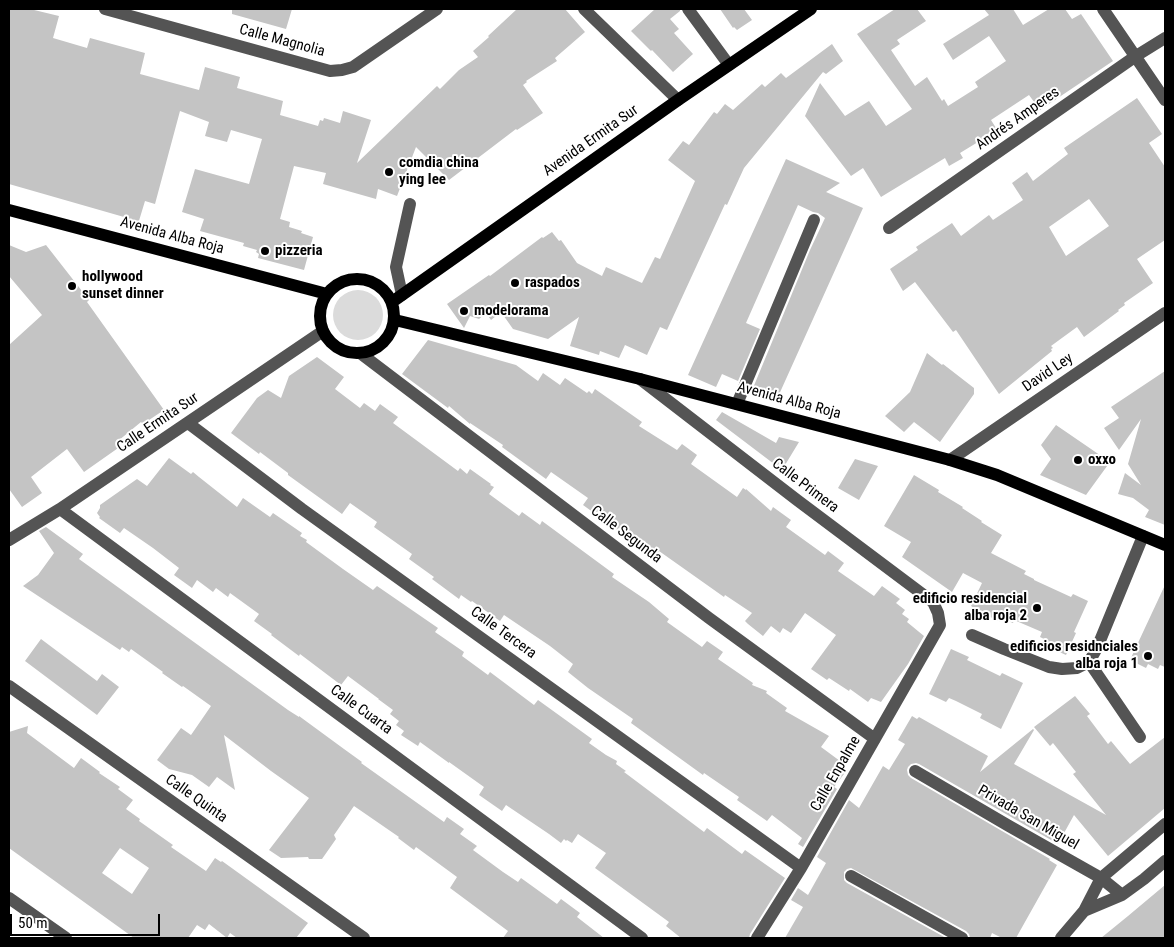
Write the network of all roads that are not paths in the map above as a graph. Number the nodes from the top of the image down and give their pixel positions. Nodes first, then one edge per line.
1 (105, 9) edge
2 (437, 9) edge
3 (584, 9) edge
4 (688, 9) edge
5 (810, 9) edge
6 (1103, 9) edge
7 (1165, 38) edge
8 (1136, 56) junction
9 (729, 65) junction
10 (678, 100) junction
11 (1165, 100) edge
12 (410, 204) dead end
13 (9, 210) edge
14 (814, 220) dead end
15 (889, 228) dead end
16 (326, 294) junction
17 (402, 294) junction
18 (392, 302) junction
19 (1165, 313) edge
20 (395, 320) junction
21 (323, 331) junction
22 (360, 353) junction
23 (640, 379) junction
24 (737, 404) junction
25 (188, 423) junction
26 (950, 460) junction
27 (60, 509) junction
28 (1143, 536) junction
29 (9, 540) edge
30 (1165, 544) edge
31 (940, 624) joint
32 (972, 634) dead end
33 (1089, 662) junction
34 (9, 686) edge
35 (1140, 737) dead end
36 (875, 739) junction
37 (915, 771) dead end
38 (1165, 824) edge
39 (1165, 861) edge
40 (801, 868) junction
41 (851, 876) dead end
42 (1101, 878) junction
43 (1122, 895) junction
44 (9, 898) edge
45 (1084, 911) junction
46 (66, 938) edge
47 (364, 938) edge
48 (642, 938) edge
49 (757, 938) edge
50 (962, 938) edge
51 (1060, 938) edge

1 - 2 street, Calle Magnolia
3 - 10 street
4 - 9 street
5 - 9 main road, Avenida Ermita Sur
6 - 8 street
7 - 8 street, Andrés Amperes
8 - 11 street
8 - 15 street, Andrés Amperes
9 - 10 main road, Avenida Ermita Sur
10 - 17 main road, Avenida Ermita Sur
12 - 17 street
13 - 16 main road, Avenida Alba Roja
14 - 24 street
16 - 18 main road
16 - 21 main road
17 - 18 main road, Avenida Ermita Sur
18 - 20 main road
19 - 26 street, David Ley
20 - 22 main road
20 - 23 main road, Avenida Alba Roja
21 - 22 main road
21 - 25 street, Calle Ermita Sur
22 - 36 street, Calle Segunda
23 - 24 main road, Avenida Alba Roja
23 - 31 street, Calle Primera
24 - 26 main road, Avenida Alba Roja
25 - 27 street, Calle Ermita Sur
25 - 40 street, Calle Tercera
26 - 28 main road, Avenida Alba Roja
27 - 29 street, Calle Ermita Sur
27 - 48 street, Calle Cuarta
28 - 30 main road, Avenida Alba Roja
28 - 33 street
31 - 36 street, Calle Enpalme
32 - 33 street
33 - 35 street
34 - 47 street, Calle Quinta
36 - 40 street, Calle Enpalme
37 - 42 street, Privada San Miguel
38 - 42 street
39 - 43 street
40 - 49 street, Calle Enpalme
41 - 50 street
42 - 43 street, Privada San Miguel
42 - 45 street
43 - 45 street
44 - 46 street
45 - 51 street

